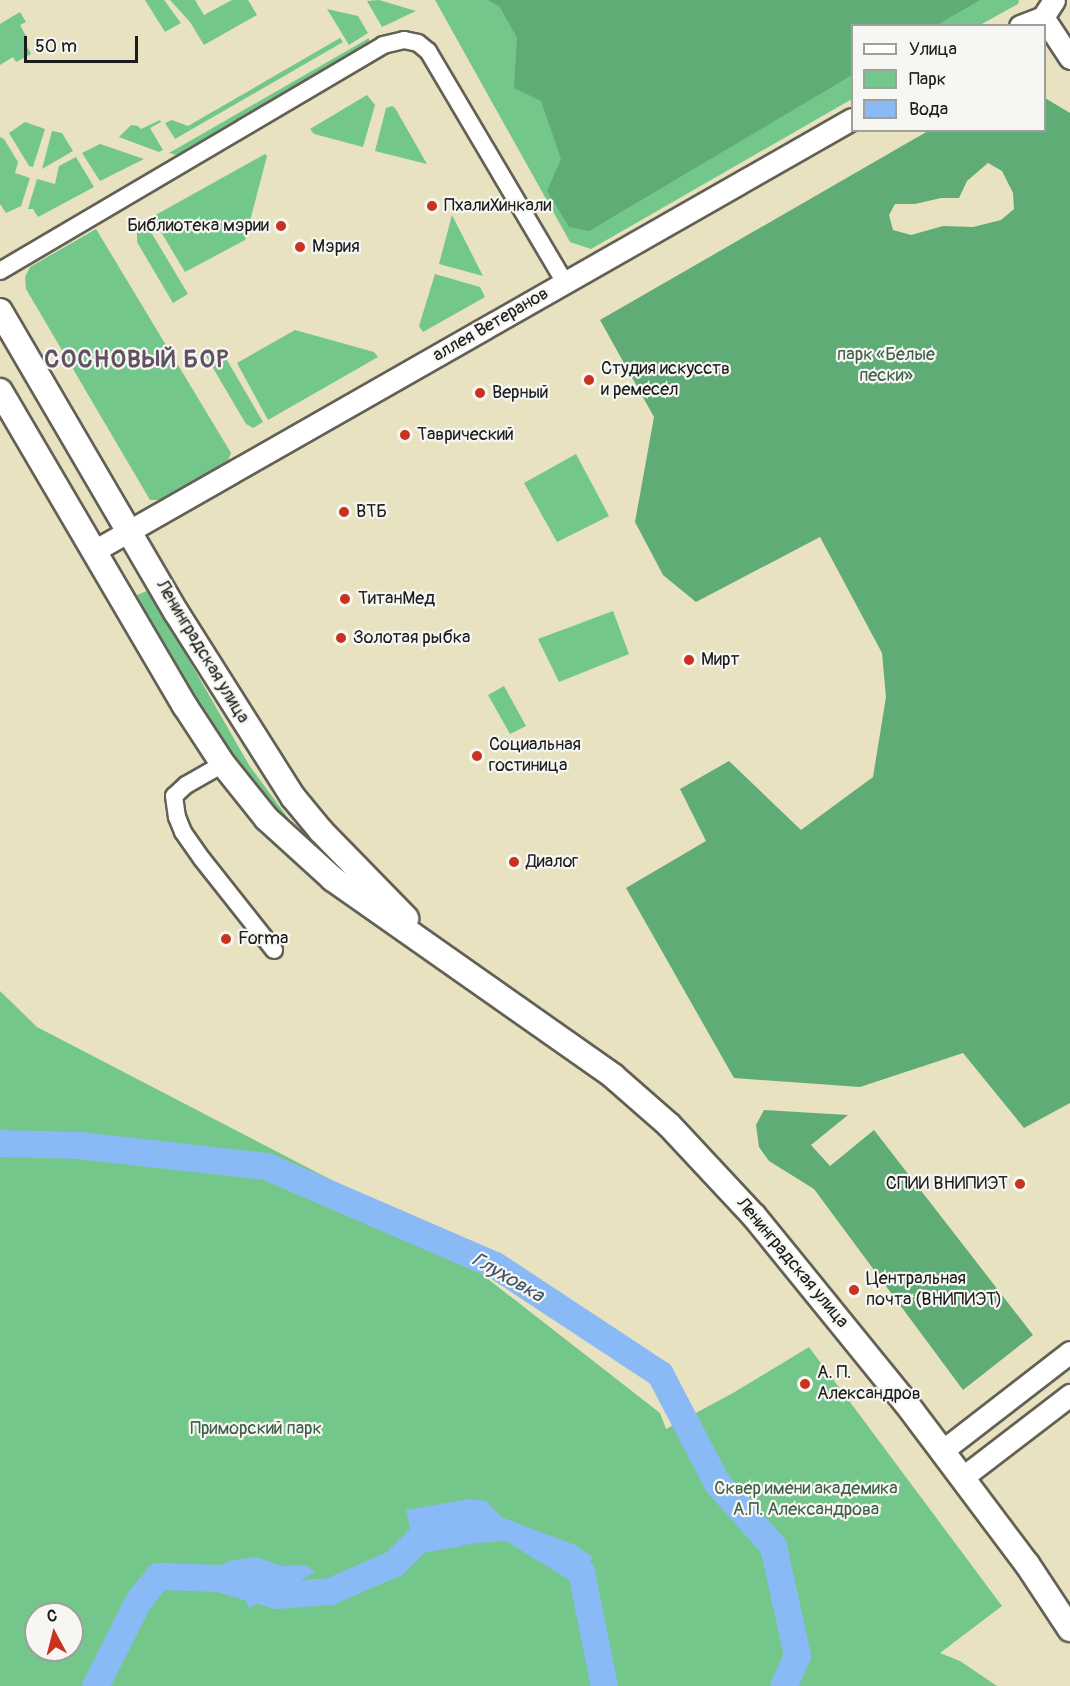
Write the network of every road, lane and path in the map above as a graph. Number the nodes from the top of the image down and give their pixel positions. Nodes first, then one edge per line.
1 (1049, 8) edge
2 (1023, 24) edge
3 (1070, 58) edge
4 (851, 120) edge
5 (0, 271) edge
6 (565, 283) junction
7 (0, 311) edge
8 (0, 391) edge
9 (129, 532) junction
10 (94, 551) junction
11 (224, 764) junction
12 (349, 860) junction
13 (333, 879) junction
14 (274, 950) dead end
15 (448, 960) junction
16 (1070, 1352) edge
17 (1070, 1395) edge
18 (942, 1451) junction
19 (963, 1477) junction
20 (1070, 1629) edge

1 - 2 street
1 - 3 street
4 - 6 street, аллея Ветеранов
5 - 6 street
6 - 9 street, аллея Ветеранов
7 - 9 main road, Ленинградская улица
8 - 10 main road, Ленинградская улица
9 - 10 street, аллея Ветеранов
9 - 12 main road, Ленинградская улица
10 - 11 main road, Ленинградская улица
11 - 13 main road, Ленинградская улица
11 - 14 street
12 - 13 main road
12 - 15 main road, Ленинградская улица
13 - 15 main road, Ленинградская улица
15 - 18 main road, Ленинградская улица
16 - 18 street
17 - 19 street
18 - 19 main road, Ленинградская улица
19 - 20 main road, Ленинградская улица

